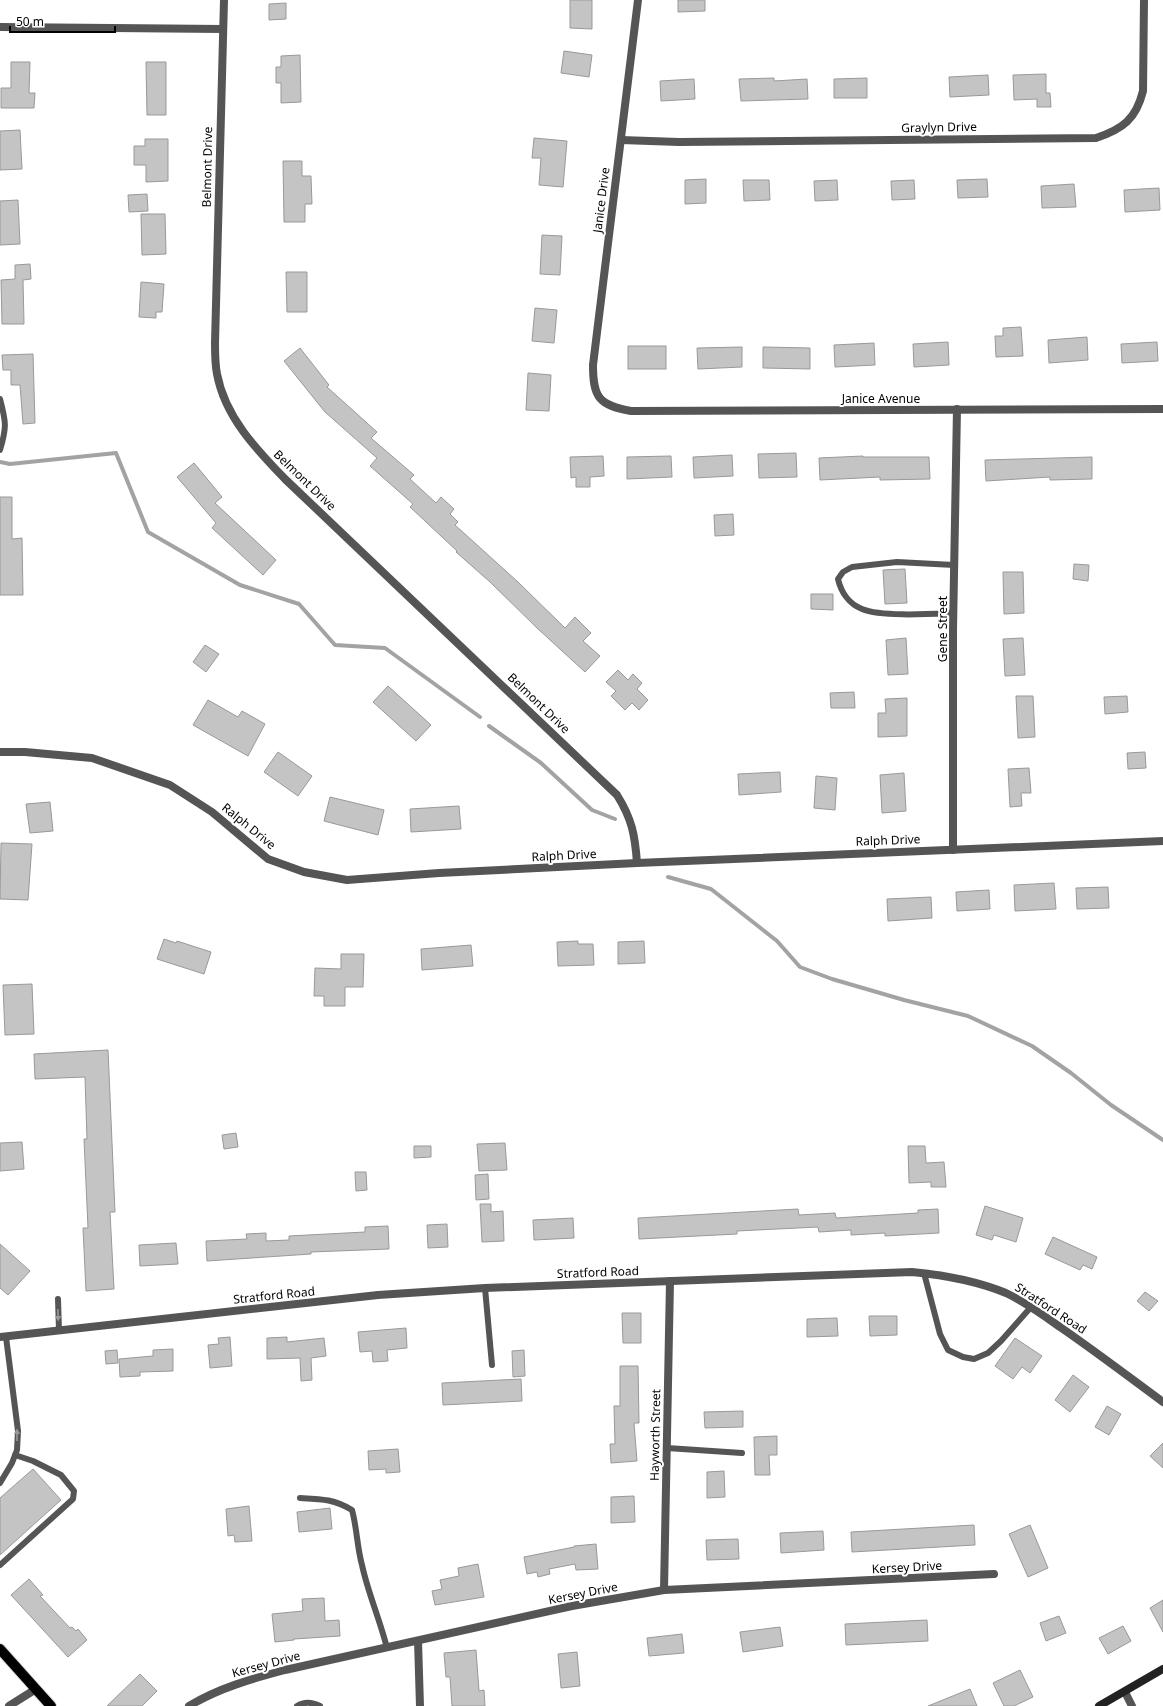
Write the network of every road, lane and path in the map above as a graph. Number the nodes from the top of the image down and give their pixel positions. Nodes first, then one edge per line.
1 (224, 0) edge
2 (638, 0) edge
3 (1144, 0) edge
4 (0, 28) edge
5 (223, 29) junction
6 (621, 140) junction
7 (0, 399) edge
8 (601, 401) joint
9 (1163, 409) edge
10 (957, 410) junction
11 (0, 450) edge
12 (954, 565) junction
13 (954, 613) junction
14 (0, 752) edge
15 (1163, 841) edge
16 (953, 850) junction
17 (637, 863) junction
18 (924, 1273) junction
19 (670, 1281) junction
20 (485, 1288) junction
21 (58, 1299) dead end
22 (1031, 1307) junction
23 (59, 1330) junction
24 (3, 1337) edge
25 (492, 1365) dead end
26 (1163, 1402) edge
27 (667, 1448) junction
28 (742, 1453) dead end
29 (15, 1455) junction
30 (0, 1483) edge
31 (300, 1498) dead end
32 (0, 1565) edge
33 (994, 1574) dead end
34 (664, 1590) junction
35 (418, 1641) junction
36 (387, 1648) junction
37 (0, 1649) edge
38 (1163, 1669) edge
39 (36, 1689) junction
40 (1125, 1692) junction
41 (9, 1706) edge
42 (51, 1706) edge
43 (189, 1706) edge
44 (297, 1706) edge
45 (320, 1706) edge
46 (420, 1706) edge
47 (1099, 1706) edge
48 (1132, 1706) edge

1 - 5 street, Belmont Drive
2 - 6 street, Janice Drive
3 - 6 street, Graylyn Drive
4 - 5 street
5 - 17 street, Belmont Drive
6 - 8 street, Janice Drive
7 - 11 lane
8 - 10 street, Janice Avenue
9 - 10 street, Janice Avenue
10 - 12 street, Gene Street
12 - 13 street, Gene Street
12 - 13 lane
13 - 16 street, Gene Street
14 - 17 street, Ralph Drive
15 - 16 street, Ralph Drive
16 - 17 street, Ralph Drive
18 - 19 street, Stratford Road
18 - 22 street, Stratford Road
18 - 22 lane
19 - 20 street, Stratford Road
19 - 27 street, Hayworth Street
20 - 23 street, Stratford Road
20 - 25 lane
21 -> 23 lane
22 - 26 street, Stratford Road
23 - 24 street, Stratford Road
29 -> 24 lane
27 - 28 lane
27 - 34 street, Hayworth Street
29 - 30 lane
29 - 32 lane
31 - 36 lane
33 - 34 street, Kersey Drive
34 - 35 street, Kersey Drive
35 - 36 street, Kersey Drive
35 - 46 street
36 - 43 street, Kersey Drive
37 - 39 main road
38 - 40 main road
39 - 41 street
39 - 42 main road
40 - 47 main road
40 - 48 street
44 - 45 lane

